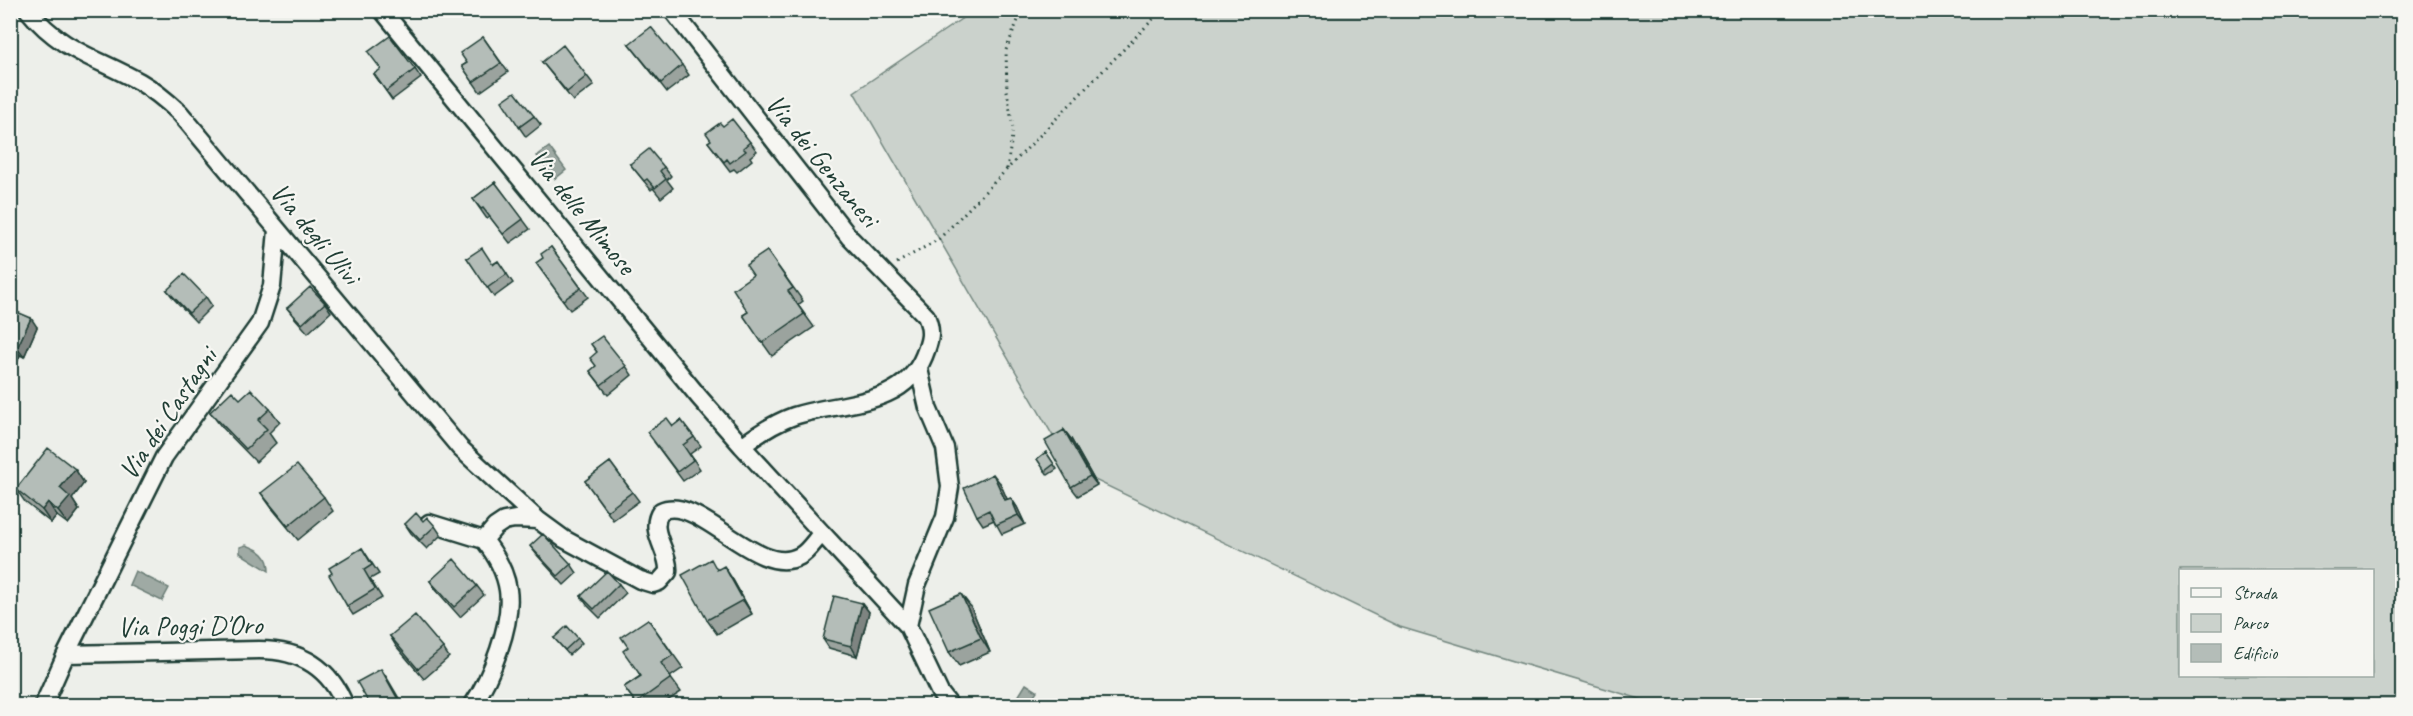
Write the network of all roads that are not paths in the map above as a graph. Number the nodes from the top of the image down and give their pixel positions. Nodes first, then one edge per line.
1 (28, 10) edge
2 (382, 10) edge
3 (672, 10) edge
4 (277, 230) junction
5 (919, 369) junction
6 (742, 446) junction
7 (538, 520) junction
8 (429, 523) edge
9 (822, 532) junction
10 (484, 540) junction
11 (908, 626) junction
12 (66, 654) junction
13 (43, 705) edge
14 (345, 705) edge
15 (472, 705) edge
16 (950, 705) edge

1 - 4 street, Via degli Ulivi
2 - 6 street, Via delle Mimose
3 - 5 street, Via dei Genzanesi
4 - 7 street, Via degli Ulivi
4 - 12 street, Via dei Castagni
5 - 6 street
5 - 11 street
6 - 9 street
7 - 9 street
7 - 10 street
8 - 10 street
9 - 11 street
10 - 15 street
11 - 16 street
12 - 13 street
12 - 14 street, Via Poggi D'Oro

